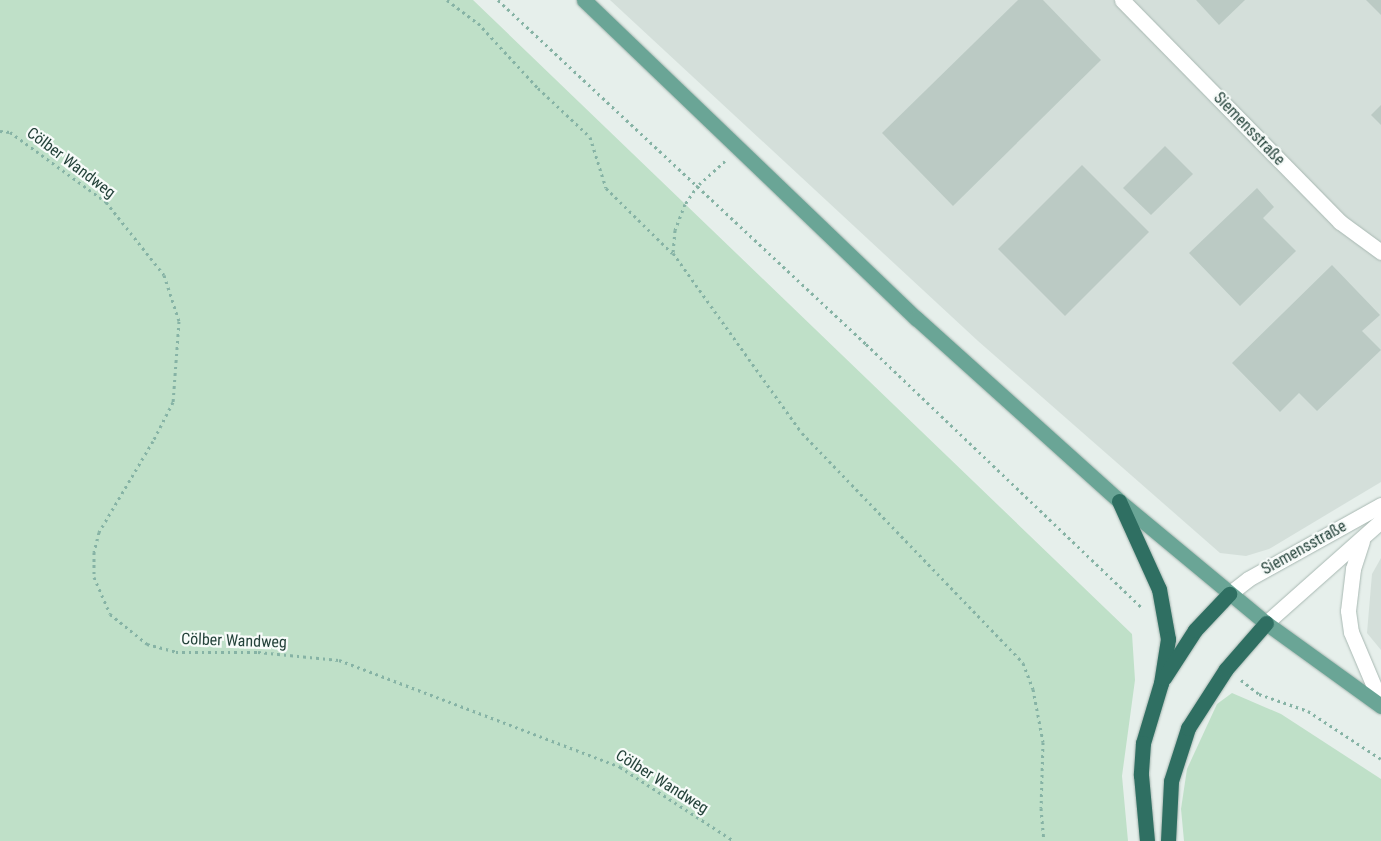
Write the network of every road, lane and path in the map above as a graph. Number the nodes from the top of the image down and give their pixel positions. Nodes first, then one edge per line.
1 (448, 0) edge
2 (498, 0) edge
3 (584, 0) edge
4 (1122, 0) edge
5 (0, 131) edge
6 (741, 148) junction
7 (698, 185) junction
8 (1381, 252) edge
9 (673, 253) junction
10 (1119, 501) junction
11 (1381, 505) edge
12 (1381, 521) edge
13 (1362, 541) junction
14 (1229, 594) junction
15 (1165, 612) junction
16 (1266, 623) junction
17 (1226, 669) junction
18 (1160, 683) junction
19 (1381, 704) edge
20 (1381, 759) edge
21 (734, 841) edge
22 (1044, 841) edge
23 (1147, 841) edge
24 (1168, 841) edge

1 - 9 path
2 - 7 path
3 - 6 main road
4 - 8 street, Siemensstraße
5 - 21 path, Cölber Wandweg
6 - 7 path
6 - 10 main road
7 - 9 path
7 - 15 path
9 - 22 path
10 - 14 main road
10 - 15 highway
11 - 14 street, Siemensstraße
12 - 13 street, Siemensstraße
13 - 16 street, Siemensstraße
13 - 19 street, Siemensstraße
14 - 16 main road
14 - 18 highway
15 - 18 highway
16 - 17 highway
16 - 19 main road
17 - 20 path
17 - 24 highway
18 - 23 highway

